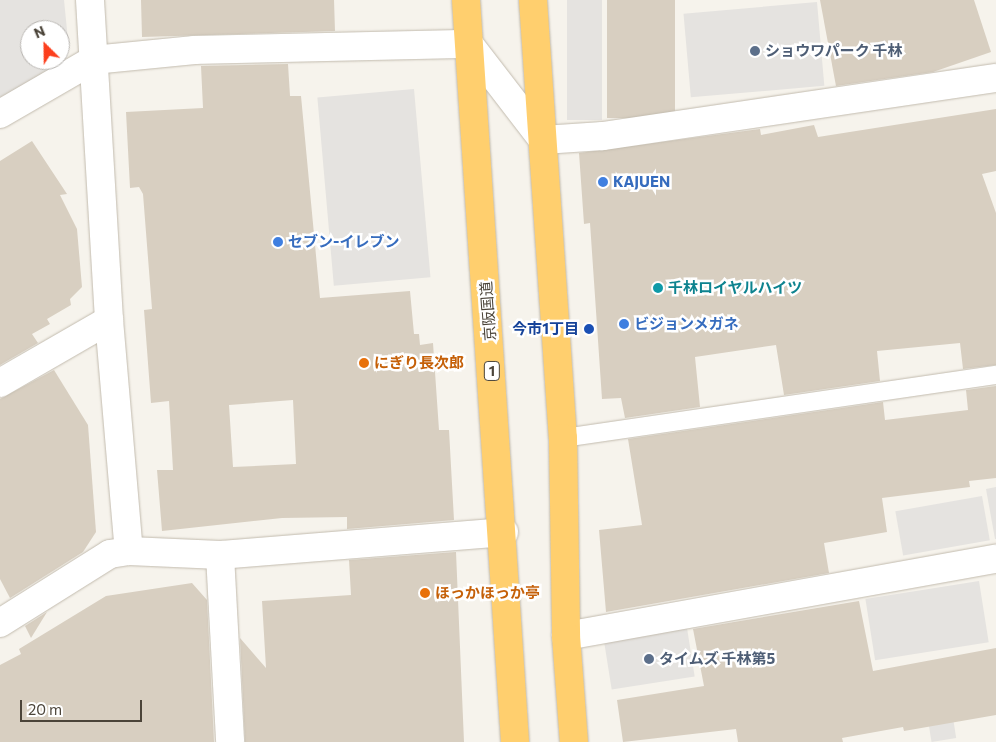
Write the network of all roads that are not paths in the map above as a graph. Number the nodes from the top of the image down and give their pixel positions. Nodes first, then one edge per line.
1 (90, 0) edge
2 (466, 0) edge
3 (533, 0) edge
4 (469, 44) junction
5 (93, 60) junction
6 (996, 78) edge
7 (0, 114) edge
8 (543, 140) junction
9 (109, 320) junction
10 (996, 375) edge
11 (0, 383) edge
12 (563, 438) junction
13 (504, 532) junction
14 (129, 551) junction
15 (220, 555) junction
16 (996, 559) edge
17 (0, 623) edge
18 (566, 636) junction
19 (230, 742) edge
20 (516, 742) edge
21 (574, 742) edge

1 - 5 street
2 - 4 highway, 京阪国道 / 1
3 - 8 highway
4 - 5 street
4 - 8 street
4 - 13 highway, 京阪国道 / 1
5 - 7 street
5 - 9 street
6 - 8 street
8 - 12 highway
9 - 11 street
9 - 14 street
10 - 12 lane
12 - 18 highway
13 - 15 street
13 - 20 highway, 京阪国道 / 1
14 - 15 street
14 - 17 street
15 - 19 street
16 - 18 street
18 - 21 highway

